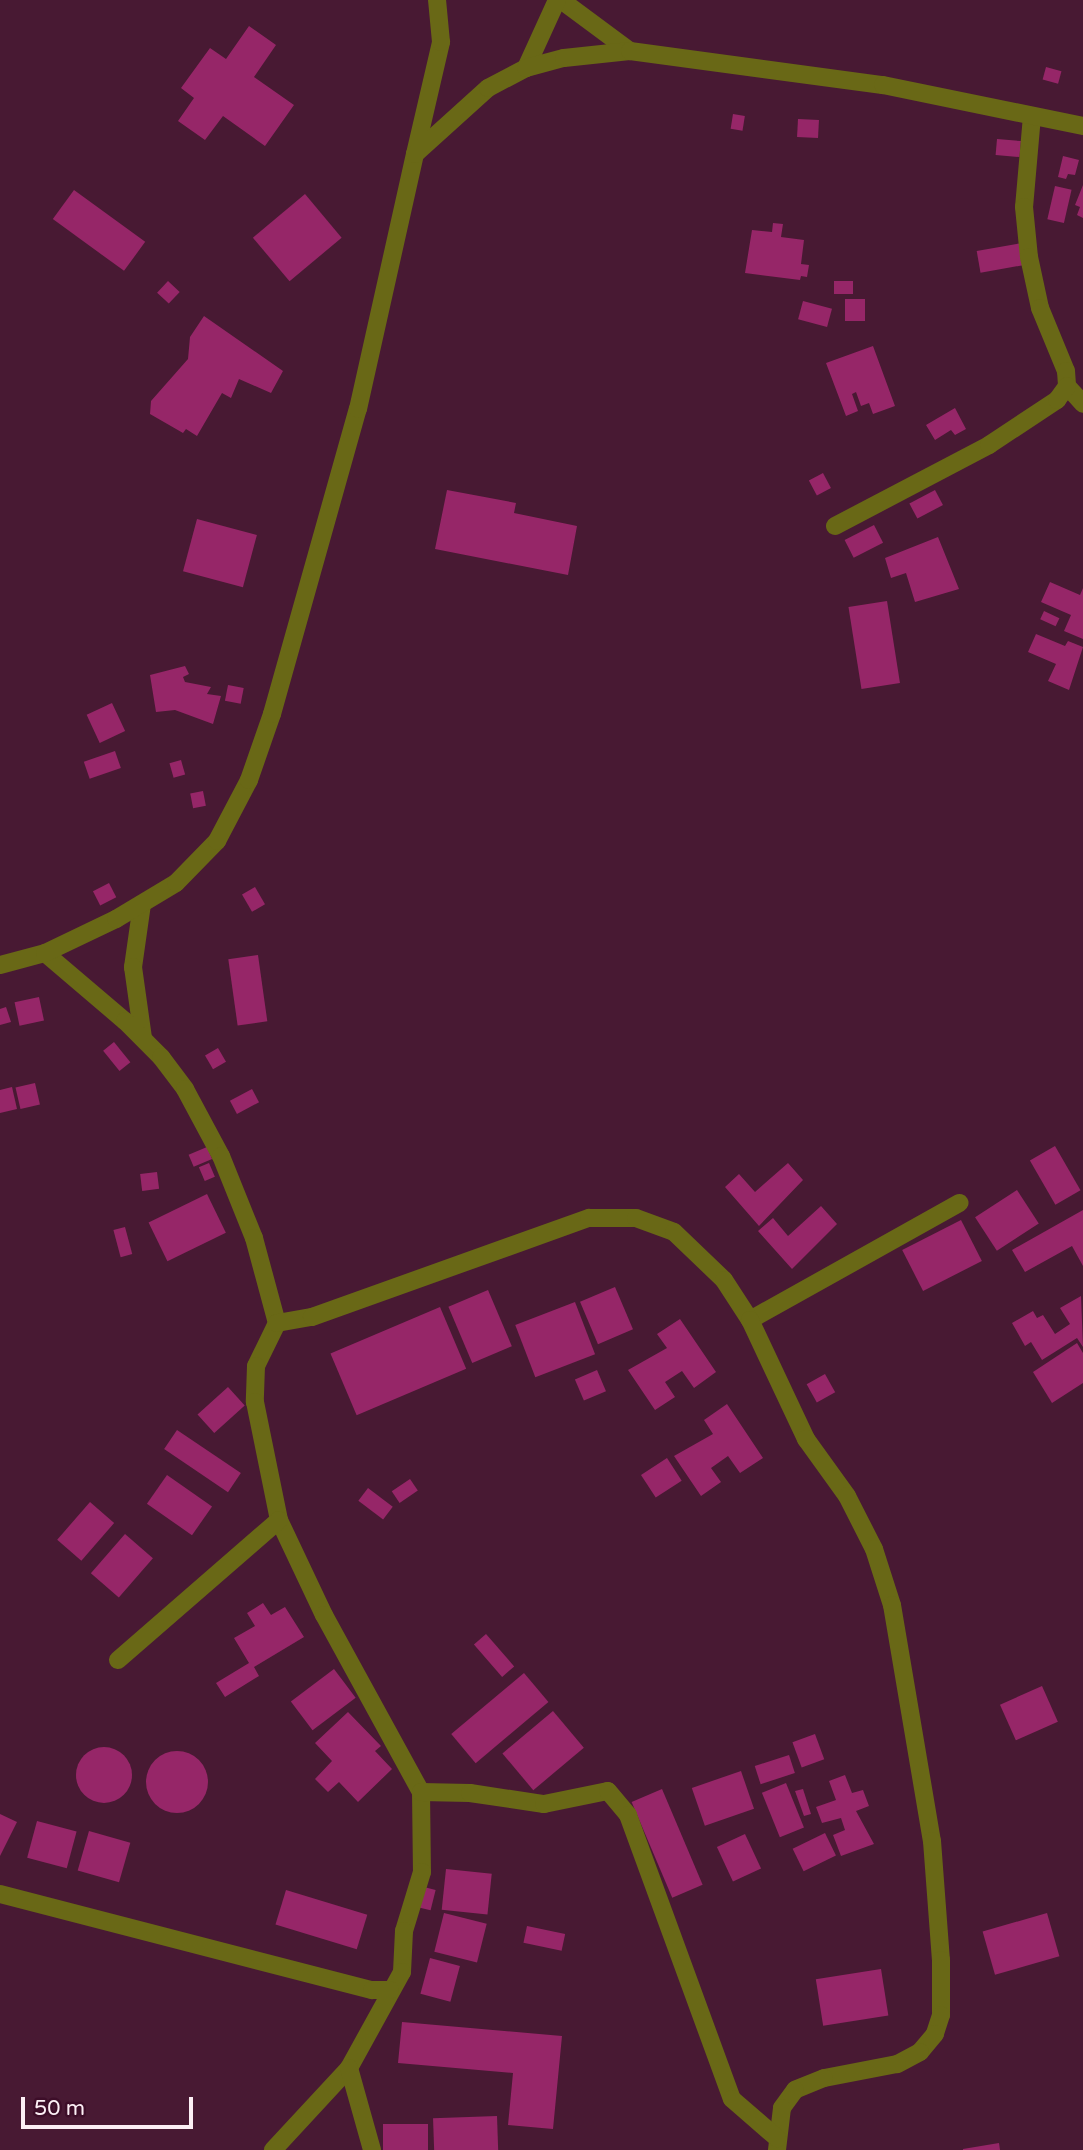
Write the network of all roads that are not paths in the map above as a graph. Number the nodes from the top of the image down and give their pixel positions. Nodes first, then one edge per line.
1 (437, 0) edge
2 (559, 0) edge
3 (630, 51) junction
4 (526, 68) junction
5 (1032, 116) junction
6 (1083, 126) edge
7 (415, 154) junction
8 (1067, 386) junction
9 (1083, 404) edge
10 (835, 526) dead end
11 (142, 904) junction
12 (45, 953) junction
13 (0, 965) edge
14 (143, 1038) junction
15 (959, 1203) dead end
16 (750, 1320) junction
17 (276, 1323) junction
18 (279, 1520) junction
19 (118, 1660) dead end
20 (421, 1792) junction
21 (0, 1895) edge
22 (390, 1990) junction
23 (349, 2068) junction
24 (777, 2144) edge
25 (273, 2150) edge
26 (372, 2150) edge

1 - 7 street
2 - 3 street
2 - 4 street
3 - 4 street
3 - 5 street
4 - 7 street
5 - 6 street
5 - 8 street
7 - 11 street
8 - 9 street
8 - 10 street
11 - 12 street
11 - 14 street
12 - 13 street
12 - 14 street
14 - 17 street
15 - 16 street
16 - 17 street
16 - 24 street
17 - 18 street
18 - 19 street
18 - 20 street
20 - 22 street
20 - 24 street
21 - 22 street
22 - 23 street
23 - 25 street
23 - 26 street

